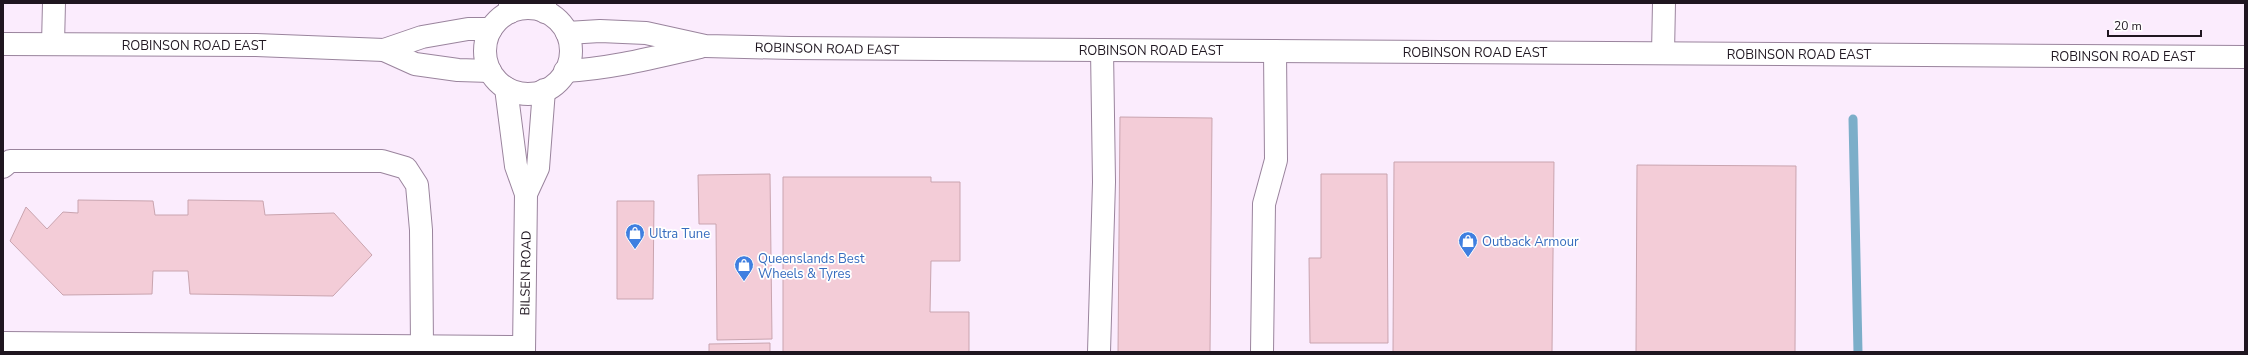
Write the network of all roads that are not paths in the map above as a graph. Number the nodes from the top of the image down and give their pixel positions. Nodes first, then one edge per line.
1 (54, 3) edge
2 (1664, 3) edge
3 (545, 7) edge
4 (510, 8) edge
5 (491, 29) junction
6 (567, 33) junction
7 (3, 44) edge
8 (53, 44) junction
9 (705, 46) junction
10 (384, 50) junction
11 (1102, 50) junction
12 (1275, 51) junction
13 (1663, 53) junction
14 (2245, 57) edge
15 (565, 71) junction
16 (490, 72) junction
17 (506, 88) junction
18 (544, 90) junction
19 (3, 167) edge
20 (526, 194) junction
21 (3, 342) edge
22 (422, 346) junction
23 (524, 349) edge
24 (1100, 352) edge
25 (1262, 352) edge

1 - 8 main road
2 - 13 main road
3 - 4 main road
3 - 6 main road
4 - 5 main road
5 - 10 main road, ROBINSON ROAD EAST
5 - 16 main road
6 - 9 main road, ROBINSON ROAD EAST
6 - 15 main road
7 - 8 main road, ROBINSON ROAD EAST
8 - 10 main road, ROBINSON ROAD EAST
9 - 11 main road, ROBINSON ROAD EAST
9 - 15 main road, ROBINSON ROAD EAST
10 - 16 main road, ROBINSON ROAD EAST
11 - 12 main road, ROBINSON ROAD EAST
11 - 24 main road
12 - 13 main road, ROBINSON ROAD EAST
12 - 25 main road
13 - 14 main road, ROBINSON ROAD EAST
15 - 18 main road
16 - 17 main road
17 - 18 main road
17 - 20 main road, BILSEN ROAD
18 - 20 main road, BILSEN ROAD
19 - 22 main road
20 - 23 main road, BILSEN ROAD
21 - 22 main road
22 - 23 main road

